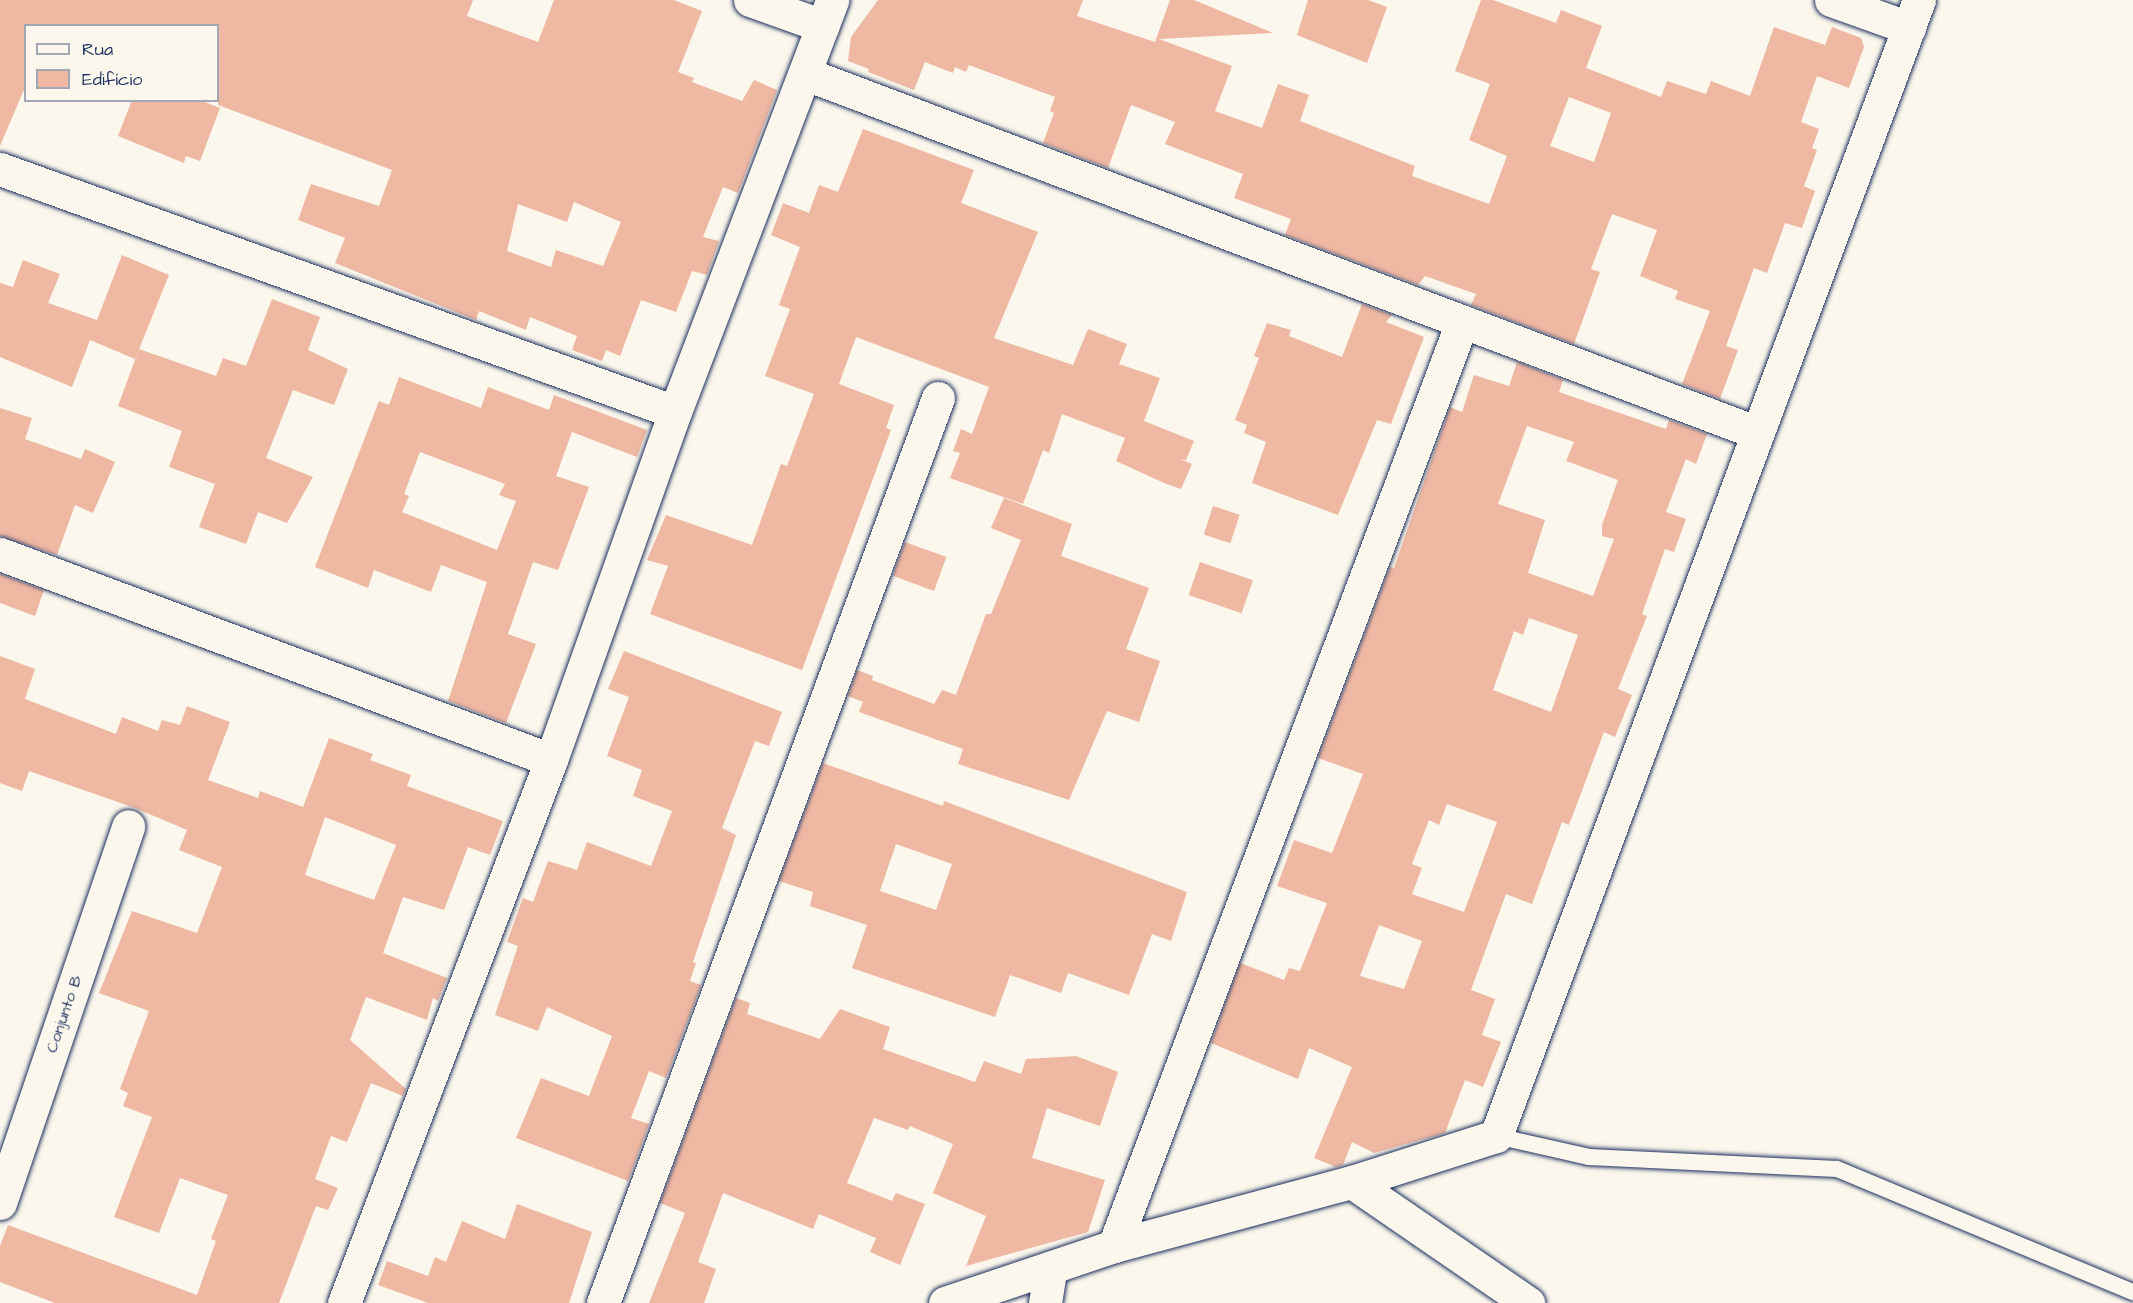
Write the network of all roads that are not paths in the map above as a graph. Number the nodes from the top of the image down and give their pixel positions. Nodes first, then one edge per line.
1 (750, 0) edge
2 (1831, 0) edge
3 (828, 13) edge
4 (1914, 14) edge
5 (806, 74) junction
6 (0, 169) edge
7 (1462, 322) junction
8 (938, 398) dead end
9 (675, 412) junction
10 (1758, 433) junction
11 (0, 554) edge
12 (551, 760) junction
13 (128, 826) dead end
14 (1496, 1136) junction
15 (1352, 1182) junction
16 (0, 1203) edge
17 (1114, 1245) junction
18 (1051, 1267) junction
19 (2133, 1292) edge
20 (344, 1303) edge
21 (603, 1303) edge
22 (945, 1303) edge
23 (1045, 1303) edge
24 (1528, 1303) edge

1 - 3 street
2 - 4 street
3 - 5 street
4 - 10 street
5 - 7 street
5 - 9 street
6 - 9 street
7 - 10 street
7 - 17 street
8 - 21 street
9 - 12 street
10 - 14 street
11 - 12 street
12 - 20 street
13 - 16 street, Conjunto B
14 - 15 street
14 - 19 lane
15 - 17 street
15 - 24 street
17 - 18 street
18 - 22 street
18 - 23 street

